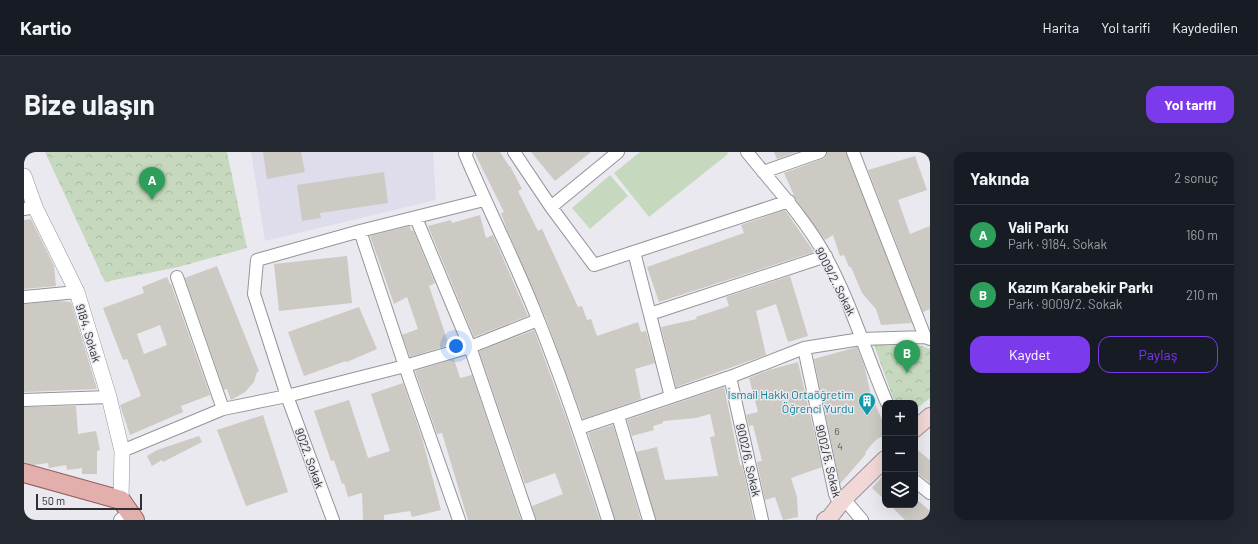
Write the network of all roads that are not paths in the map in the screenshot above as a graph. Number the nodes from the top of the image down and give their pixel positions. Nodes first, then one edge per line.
1 (467, 152) edge
2 (514, 152) edge
3 (618, 152) edge
4 (747, 152) edge
5 (820, 152) edge
6 (853, 152) edge
7 (763, 172) junction
8 (24, 176) edge
9 (484, 200) junction
10 (789, 201) junction
11 (551, 207) junction
12 (30, 208) edge
13 (416, 218) junction
14 (360, 231) junction
15 (634, 252) junction
16 (826, 256) junction
17 (177, 277) dead end
18 (76, 292) junction
19 (24, 297) edge
20 (650, 314) junction
21 (538, 320) junction
22 (927, 338) edge
23 (861, 339) junction
24 (470, 347) junction
25 (804, 348) junction
26 (405, 366) junction
27 (730, 377) junction
28 (287, 396) junction
29 (109, 397) junction
30 (671, 397) junction
31 (24, 400) edge
32 (886, 400) edge
33 (223, 409) junction
34 (618, 416) junction
35 (930, 416) edge
36 (918, 426) edge
37 (579, 428) junction
38 (122, 451) junction
39 (882, 462) edge
40 (24, 473) edge
41 (918, 483) edge
42 (930, 493) edge
43 (842, 502) junction
44 (126, 513) edge
45 (332, 520) edge
46 (459, 520) edge
47 (529, 520) edge
48 (608, 520) edge
49 (649, 520) edge
50 (762, 520) edge
51 (825, 520) edge
52 (862, 520) edge

1 - 9 street
2 - 11 street
3 - 11 street
4 - 7 street, 9009/2. Sokak
5 - 7 street
6 - 22 street
7 - 10 street, 9009/2. Sokak
8 - 12 street, 9184. Sokak
9 - 13 street
9 - 21 street
10 - 15 street
10 - 16 street, 9009/2. Sokak
11 - 15 street
12 - 18 street, 9184. Sokak
13 - 14 street
13 - 24 street
14 - 26 street
14 - 28 street, 9022. Sokak
15 - 20 street
16 - 20 street
16 - 23 street, 9009/2. Sokak
17 - 33 street
18 - 19 street
18 - 29 street, 9184. Sokak
20 - 30 street
21 - 24 street
21 - 37 street
22 - 23 street
23 - 25 street
23 - 32 street, 9009/2. Sokak
24 - 26 street
24 - 47 street
25 - 27 street
25 - 43 street, 9002/5. Sokak
26 - 28 street
26 - 46 street
27 - 30 street
27 - 50 street, 9002/6. Sokak
28 - 33 street
28 - 45 street, 9022. Sokak
29 - 31 street
29 - 38 street, 9184. Sokak
30 - 34 street
33 - 38 street
34 - 37 street
34 - 49 street
35 - 36 main road
37 - 48 street
38 - 44 street, 9184. Sokak
39 - 43 main road
40 - 44 main road
41 - 42 street
43 - 51 main road
43 - 52 street

